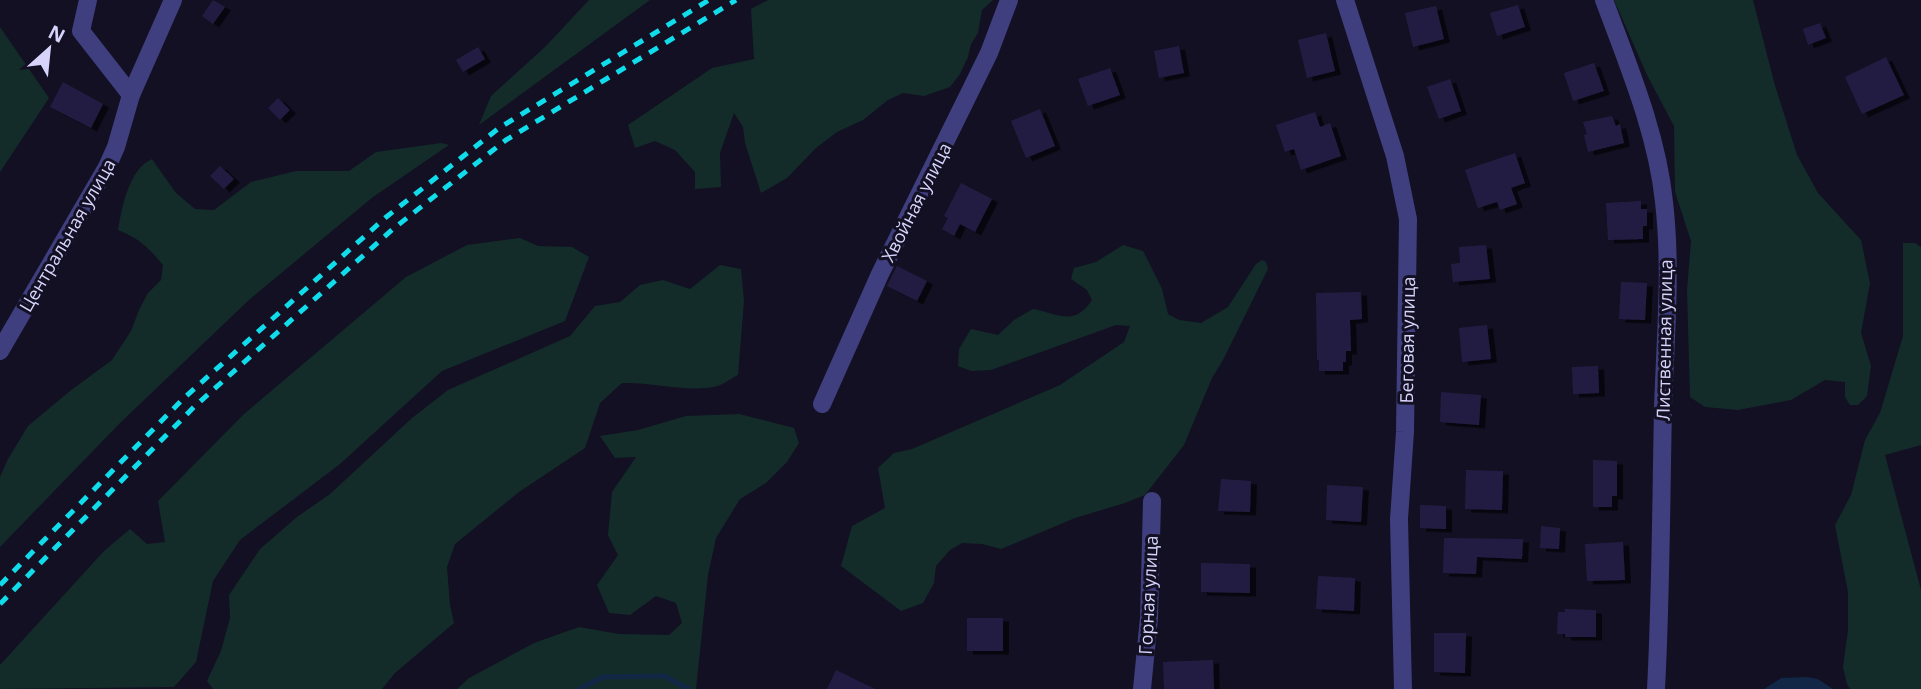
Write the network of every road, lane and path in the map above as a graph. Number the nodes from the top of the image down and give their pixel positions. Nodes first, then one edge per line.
1 (88, 0) edge
2 (173, 0) edge
3 (1009, 0) edge
4 (1345, 0) edge
5 (1604, 0) edge
6 (131, 95) junction
7 (0, 351) edge
8 (822, 404) dead end
9 (1152, 501) dead end
10 (1142, 689) edge
11 (1403, 689) edge
12 (1656, 689) edge

1 - 6 street
2 - 6 street, Центральная улица
3 - 8 street, Хвойная улица
4 - 11 street, Беговая улица
5 - 12 street, Лиственная улица
6 - 7 street, Центральная улица
9 - 10 street, Горная улица

